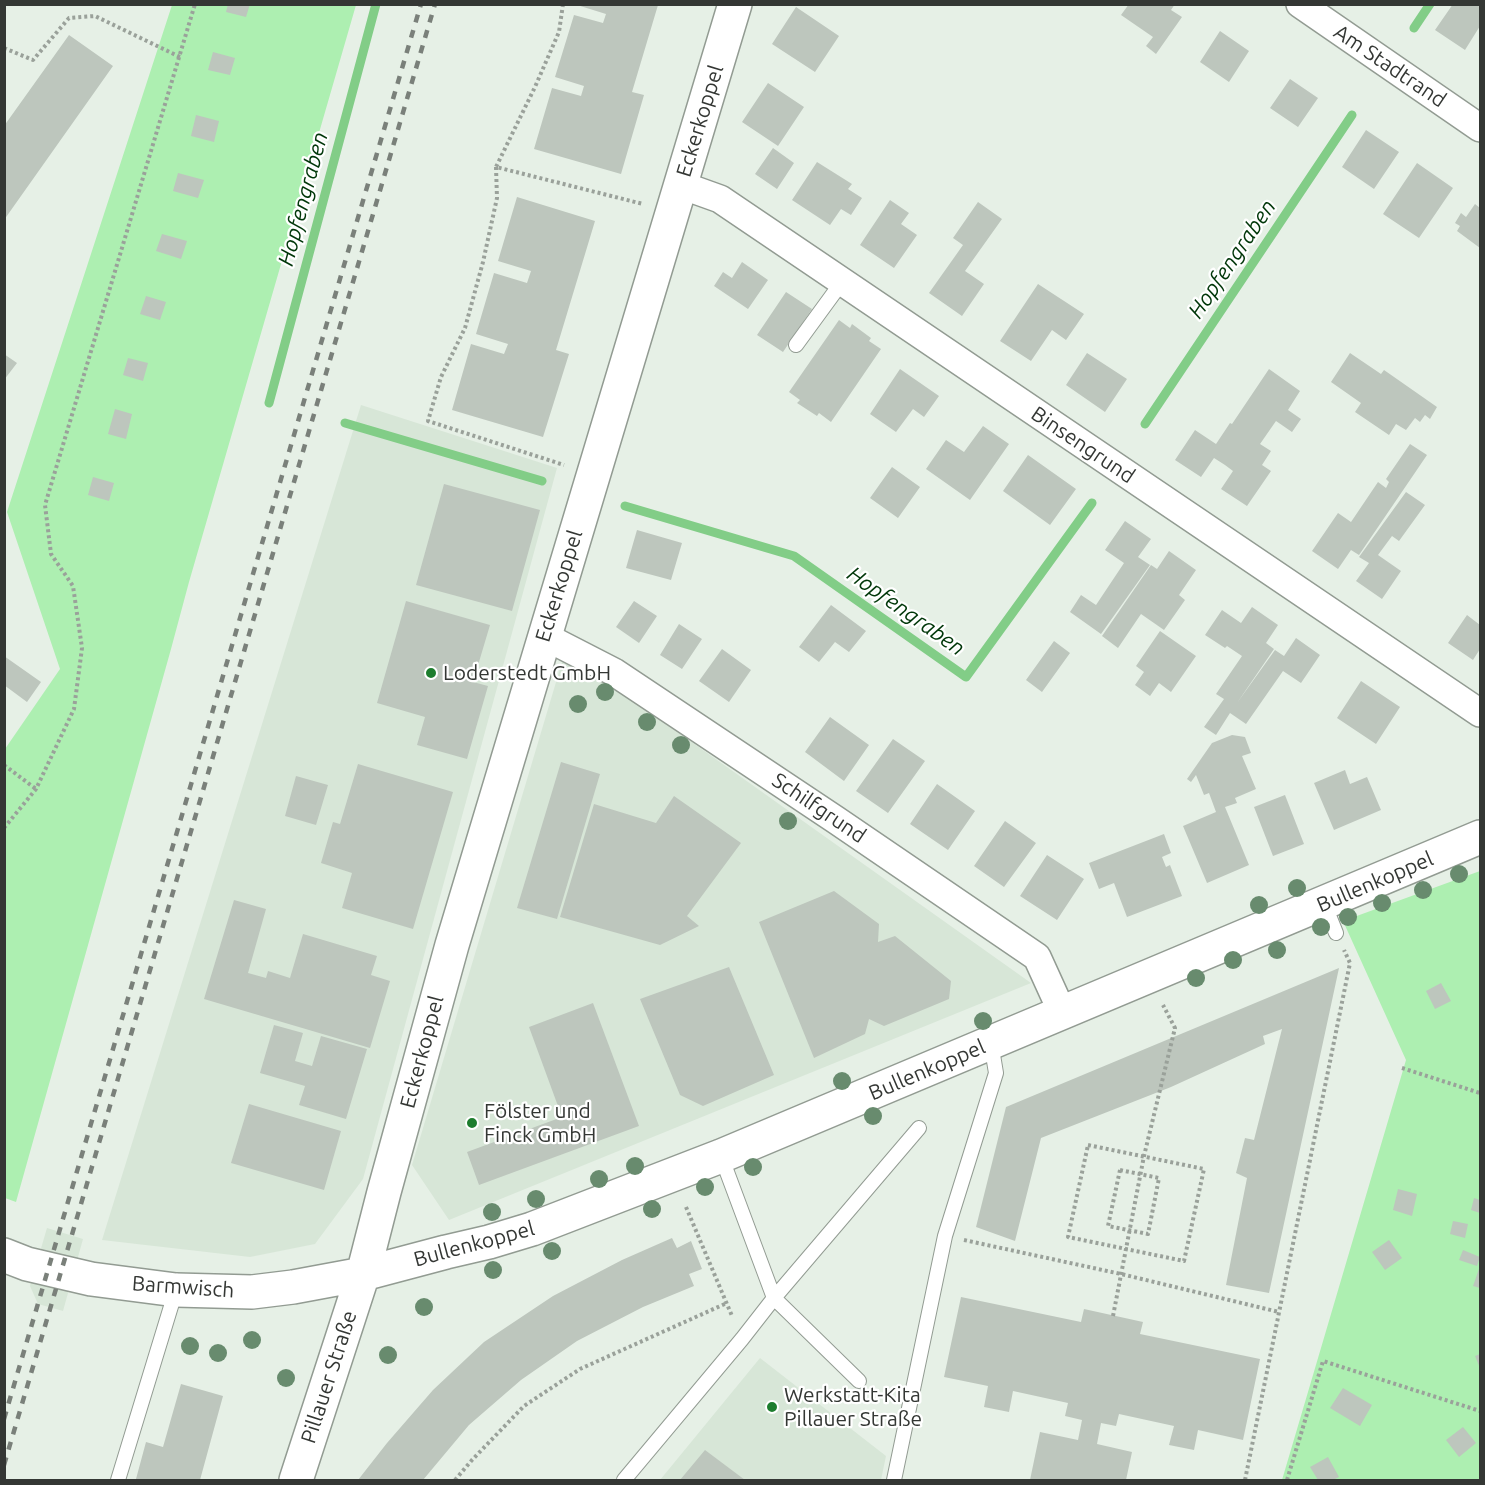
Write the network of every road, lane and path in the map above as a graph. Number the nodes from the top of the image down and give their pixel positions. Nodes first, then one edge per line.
1 (195, 4) edge
2 (563, 4) edge
3 (735, 4) edge
4 (1300, 4) edge
5 (4, 48) edge
6 (180, 57) junction
7 (1480, 128) edge
8 (496, 167) junction
9 (677, 199) junction
10 (842, 282) junction
11 (795, 345) dead end
12 (593, 474) junction
13 (544, 636) junction
14 (1480, 713) edge
15 (4, 765) edge
16 (36, 789) junction
17 (4, 828) edge
18 (1480, 837) edge
19 (1330, 918) junction
20 (1163, 1005) dead end
21 (1062, 1012) junction
22 (991, 1043) junction
23 (1402, 1068) dead end
24 (1480, 1093) edge
25 (919, 1128) dead end
26 (721, 1156) junction
27 (1144, 1156) junction
28 (1140, 1174) junction
29 (686, 1207) dead end
30 (1129, 1230) junction
31 (945, 1236) junction
32 (1126, 1249) junction
33 (4, 1255) edge
34 (363, 1274) junction
35 (1121, 1275) junction
36 (176, 1290) junction
37 (774, 1298) junction
38 (727, 1303) junction
39 (1279, 1312) junction
40 (1113, 1316) dead end
41 (742, 1339) junction
42 (859, 1381) dead end
43 (1480, 1411) edge
44 (118, 1480) edge
45 (296, 1480) edge
46 (455, 1480) edge
47 (624, 1480) edge
48 (894, 1480) edge
49 (1245, 1480) edge
50 (1287, 1480) edge

1 - 6 path
2 - 8 path
3 - 9 street, Eckerkoppel
4 - 7 street, Am Stadtrand
5 - 6 path
6 - 16 path
8 - 9 path
8 - 12 path
9 - 10 street, Binsengrund
9 - 12 street, Eckerkoppel
10 - 11 lane
10 - 14 street, Binsengrund
12 - 13 street, Eckerkoppel
13 - 21 street, Schilfgrund
13 - 34 street, Eckerkoppel
15 - 16 path
16 - 17 path
18 - 19 street, Bullenkoppel
19 - 21 street, Bullenkoppel
19 - 39 path
20 - 27 path
21 - 22 street, Bullenkoppel
22 - 26 street, Bullenkoppel
22 - 31 lane
23 - 24 path
25 - 37 lane
26 - 34 street, Bullenkoppel
26 - 37 lane
27 - 28 path
27 - 32 path
27 - 32 path
28 - 30 path
28 - 30 path
28 - 30 path
29 - 38 path
30 - 32 path
31 - 35 path
31 - 48 lane
32 - 35 path
33 - 36 street, Barmwisch
34 - 36 street, Barmwisch
34 - 45 street, Pillauer Straße
35 - 39 path
35 - 40 path
36 - 44 lane
37 - 41 lane
37 - 42 lane
38 - 41 path
38 - 46 path
39 - 49 path
41 - 47 lane
43 - 50 path

